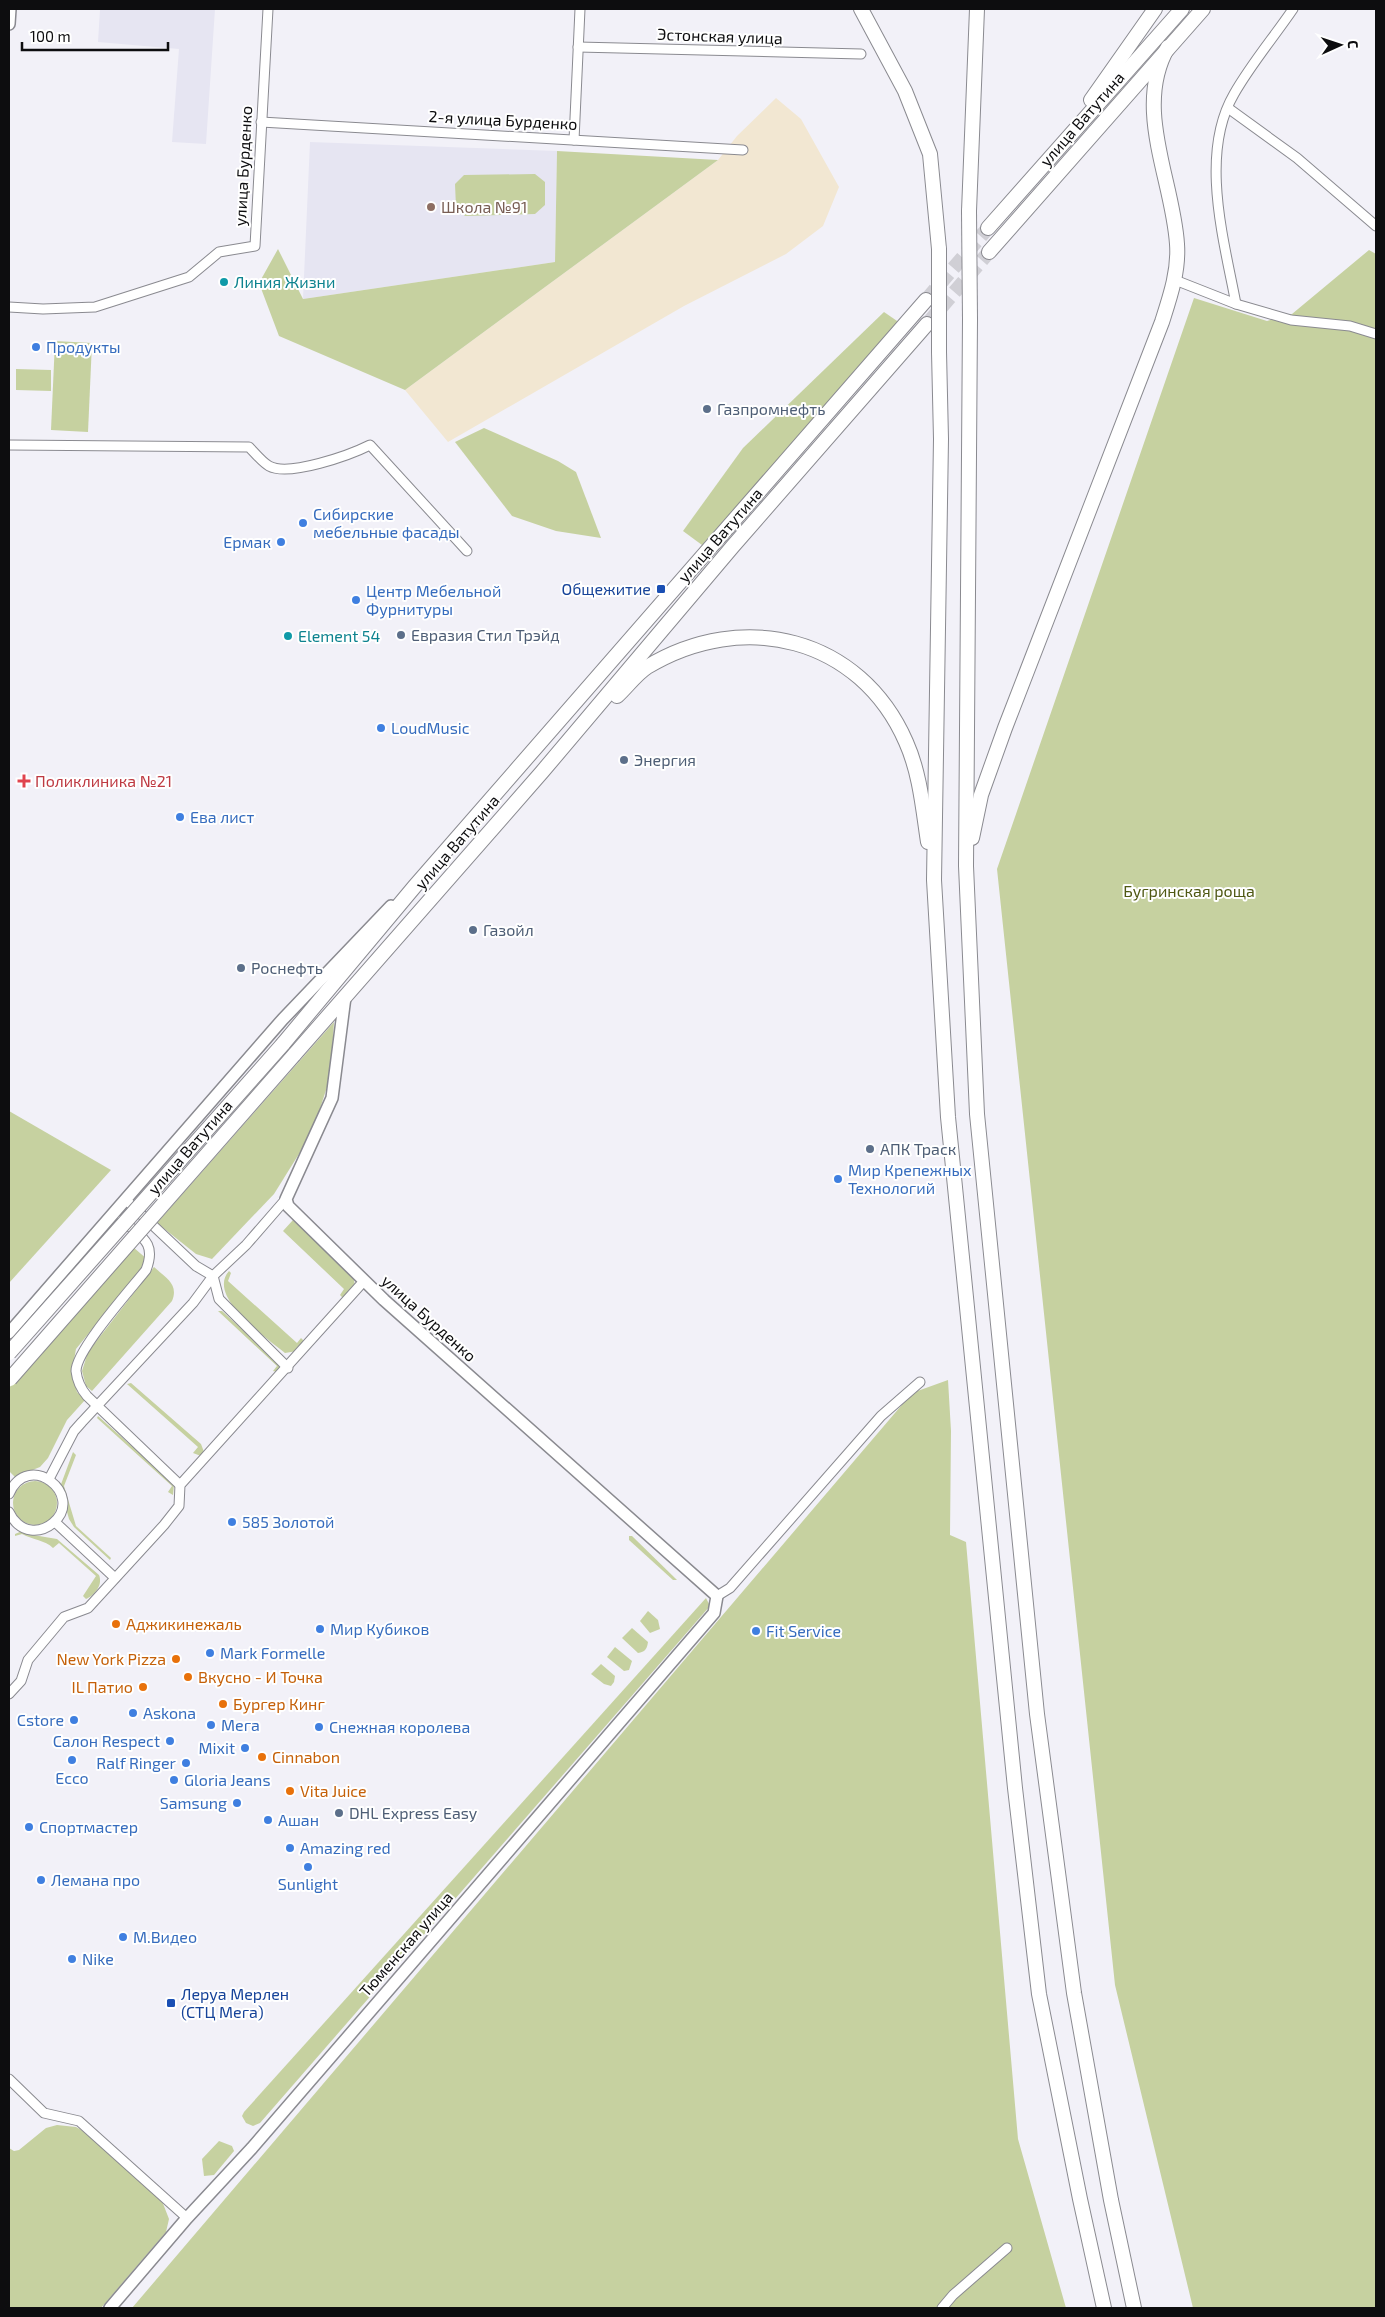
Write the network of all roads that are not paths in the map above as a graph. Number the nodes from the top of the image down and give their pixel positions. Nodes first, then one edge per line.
1 (10, 9) edge
2 (268, 9) edge
3 (580, 9) edge
4 (862, 9) edge
5 (977, 9) edge
6 (1155, 9) edge
7 (1182, 9) edge
8 (1203, 9) edge
9 (1293, 9) edge
10 (9, 24) edge
11 (578, 47) junction
12 (1168, 47) junction
13 (861, 54) dead end
14 (1228, 108) junction
15 (262, 122) junction
16 (1067, 137) junction
17 (574, 140) junction
18 (743, 150) dead end
19 (1376, 226) edge
20 (988, 228) tunnel mouth
21 (989, 252) tunnel mouth
22 (1175, 280) junction
23 (926, 300) tunnel mouth
24 (1236, 304) junction
25 (9, 307) edge
26 (927, 324) tunnel mouth
27 (1376, 334) edge
28 (9, 445) edge
29 (466, 551) dead end
30 (578, 728) junction
31 (966, 866) junction
32 (934, 880) junction
33 (416, 886) junction
34 (345, 997) junction
35 (125, 1199) junction
36 (286, 1199) junction
37 (113, 1212) junction
38 (213, 1276) junction
39 (364, 1281) junction
40 (9, 1333) edge
41 (9, 1354) edge
42 (288, 1368) junction
43 (9, 1380) edge
44 (920, 1382) dead end
45 (96, 1405) junction
46 (49, 1479) junction
47 (11, 1482) edge
48 (180, 1485) junction
49 (9, 1494) edge
50 (9, 1512) edge
51 (55, 1522) junction
52 (12, 1527) edge
53 (115, 1578) junction
54 (717, 1596) junction
55 (9, 1694) edge
56 (9, 2079) edge
57 (187, 2218) junction
58 (1007, 2248) dead end
59 (110, 2308) edge
60 (942, 2308) edge
61 (1104, 2308) edge
62 (1134, 2308) edge

1 - 10 street
2 - 15 street, улица Бурденко
3 - 11 street
4 - 32 main road, bridge
5 - 31 main road, bridge
6 - 16 main road
7 - 16 main road, улица Ватутина
8 - 12 main road, улица Ватутина
9 - 14 street
11 - 13 street, Эстонская улица
11 - 17 street
12 - 21 main road, улица Ватутина
12 - 22 main road
14 - 19 street
14 - 24 street
15 - 17 street, 2-я улица Бурденко
15 - 25 street, улица Бурденко
16 - 20 main road, улица Ватутина
17 - 18 street, 2-я улица Бурденко
22 - 24 street
22 - 31 main road
23 - 33 main road, улица Ватутина
24 - 27 street
26 - 30 main road, улица Ватутина
28 - 29 street
30 - 32 main road
30 - 34 main road, улица Ватутина
31 - 62 main road
32 - 61 main road
33 - 35 street
33 - 41 main road, улица Ватутина, bridge
34 - 36 street
34 - 43 main road, улица Ватутина, bridge
35 - 37 street
35 - 38 street
36 - 38 street
36 - 39 street, улица Бурденко
37 - 40 street
37 - 45 street
38 - 42 street
38 - 45 street
39 - 42 street
39 - 54 street, улица Бурденко
42 - 48 street
44 - 54 street
45 - 46 street
45 - 48 street
46 - 47 street
46 - 51 street
47 - 49 street
48 - 53 street
50 - 52 street
51 - 52 street
51 - 53 street
53 - 55 street
54 - 57 street, Тюменская улица
56 - 57 street
57 - 59 street, Тюменская улица
58 - 60 street

